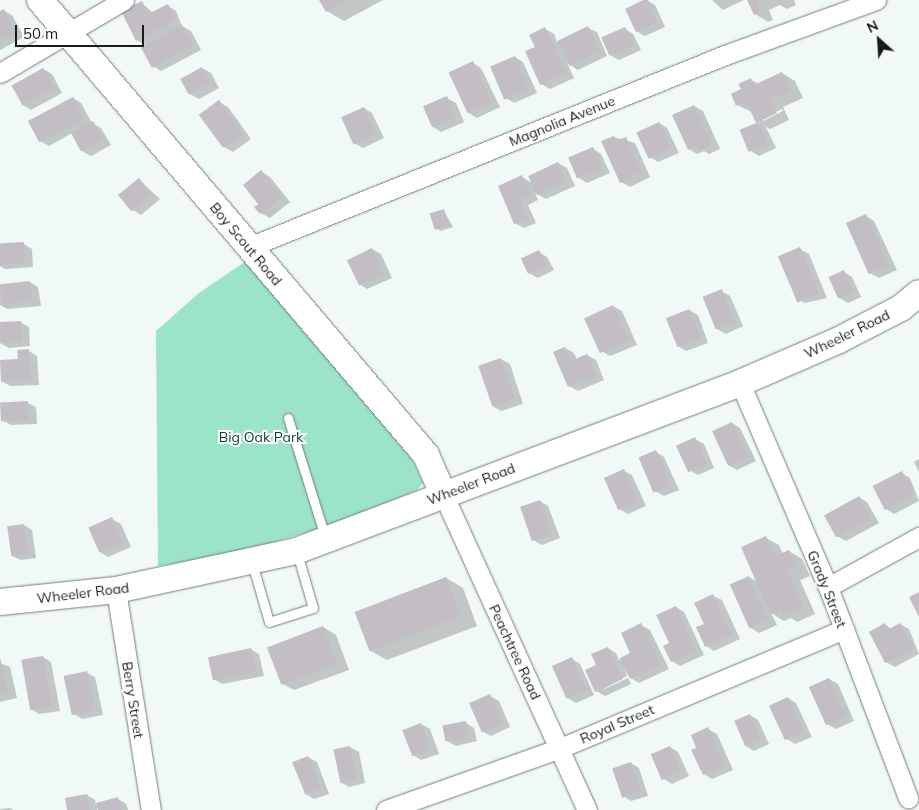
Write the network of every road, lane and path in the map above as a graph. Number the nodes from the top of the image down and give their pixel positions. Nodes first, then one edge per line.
1 (40, 0) edge
2 (124, 0) edge
3 (876, 0) edge
4 (68, 34) junction
5 (0, 74) edge
6 (249, 247) junction
7 (919, 293) edge
8 (740, 383) junction
9 (288, 418) dead end
10 (443, 494) junction
11 (919, 537) edge
12 (326, 539) junction
13 (296, 551) junction
14 (252, 563) junction
15 (828, 587) junction
16 (116, 590) junction
17 (0, 602) edge
18 (844, 629) junction
19 (560, 748) junction
20 (913, 801) edge
21 (151, 810) edge
22 (386, 810) edge
23 (587, 810) edge

1 - 4 street, Boy Scout Road
2 - 4 street
3 - 6 street, Magnolia Avenue
4 - 5 street
4 - 6 street, Boy Scout Road
6 - 10 street, Boy Scout Road
7 - 8 street, Wheeler Road
8 - 10 street, Wheeler Road
8 - 15 street, Grady Street
9 - 12 lane
10 - 12 street, Wheeler Road
10 - 19 street, Peachtree Road
11 - 15 street
12 - 13 street, Wheeler Road
13 - 14 street, Wheeler Road
13 - 14 lane
14 - 16 street, Wheeler Road
15 - 18 street, Grady Street
16 - 17 street, Wheeler Road
16 - 21 street, Berry Street
18 - 19 street, Royal Street
18 - 20 street, Grady Street
19 - 22 street, Royal Street
19 - 23 street, Peachtree Road

